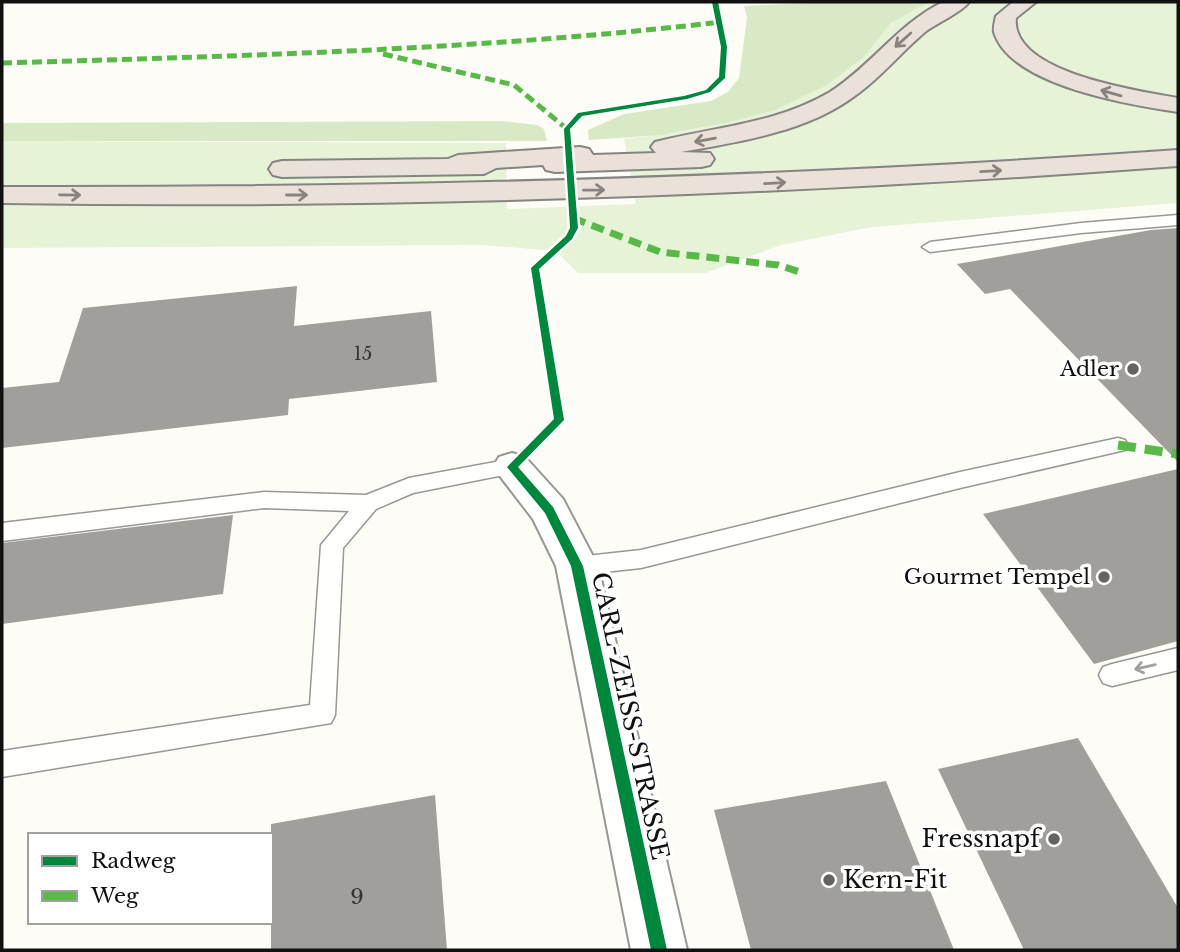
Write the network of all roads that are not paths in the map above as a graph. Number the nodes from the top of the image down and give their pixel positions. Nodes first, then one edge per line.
1 (959, 2) edge
2 (1026, 2) edge
3 (1178, 105) edge
4 (1178, 134) edge
5 (875, 153) dead end
6 (740, 158) dead end
7 (1178, 158) edge
8 (629, 168) junction
9 (255, 169) dead end
10 (506, 173) junction
11 (2, 195) edge
12 (1178, 220) edge
13 (930, 247) dead end
14 (1118, 445) dead end
15 (512, 467) joint
16 (368, 503) junction
17 (2, 532) edge
18 (577, 566) junction
19 (1178, 659) edge
20 (1112, 675) dead end
21 (2, 764) edge
22 (659, 950) edge

1 -> 8 highway
3 -> 2 highway
4 - 5 highway
6 - 8 highway
8 -> 7 highway
8 - 10 highway
8 - 10 highway
9 - 10 highway
11 -> 10 highway
12 - 13 lane
14 - 18 lane
15 - 16 lane
15 - 18 street, CARL-ZEISS-STRASSE
16 - 17 lane
16 - 21 lane
18 - 22 street, CARL-ZEISS-STRASSE
19 -> 20 lane

